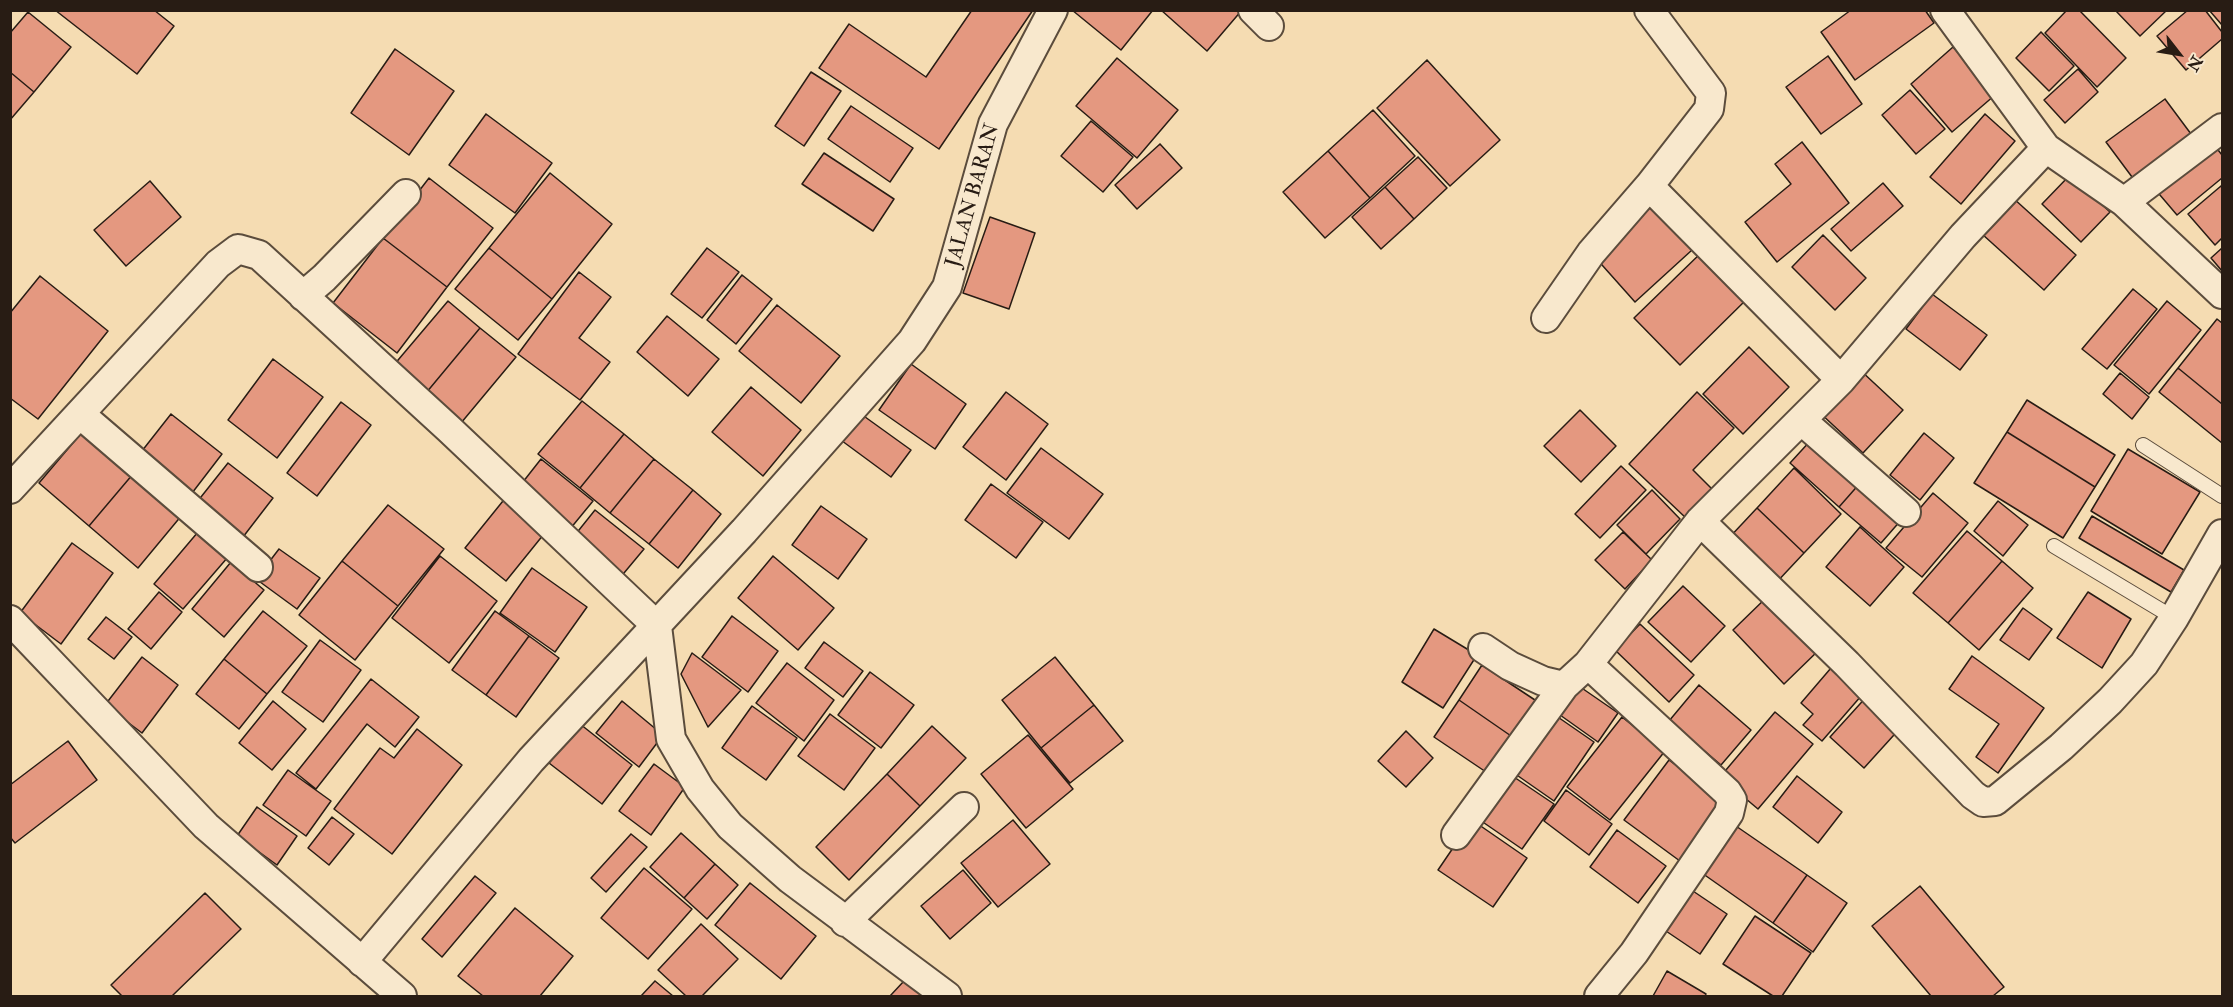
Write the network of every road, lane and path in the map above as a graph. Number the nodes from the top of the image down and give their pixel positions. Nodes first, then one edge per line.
1 (1053, 10) edge
2 (1649, 10) edge
3 (1945, 10) edge
4 (2223, 128) edge
5 (2046, 148) junction
6 (1649, 186) junction
7 (406, 194) dead end
8 (2124, 202) junction
9 (2223, 294) edge
10 (303, 296) junction
11 (1546, 318) dead end
12 (1841, 380) junction
13 (81, 415) junction
14 (1801, 420) junction
15 (2143, 445) dead end
16 (10, 489) edge
17 (2223, 496) edge
18 (1906, 512) dead end
19 (1700, 521) junction
20 (2223, 534) edge
21 (2054, 546) dead end
22 (258, 567) dead end
23 (2174, 618) junction
24 (10, 620) edge
25 (657, 626) junction
26 (1483, 648) dead end
27 (1588, 664) junction
28 (1564, 686) junction
29 (964, 807) dead end
30 (1456, 835) dead end
31 (845, 922) junction
32 (362, 962) junction
33 (402, 996) edge
34 (947, 996) edge
35 (1599, 996) edge

1 - 25 street, JALAN BARAN
2 - 6 street
3 - 5 street
4 - 8 street
5 - 8 street
5 - 12 street
6 - 11 street
6 - 12 street
7 - 10 street
8 - 9 street
10 - 13 street
10 - 25 street
12 - 14 street
13 - 16 street
13 - 22 street
14 - 18 street
14 - 19 street
15 - 17 lane
19 - 23 street
19 - 27 street
20 - 23 street
21 - 23 lane
24 - 32 street
25 - 31 street
25 - 32 street, JALAN BARAN
26 - 28 street
27 - 28 street
27 - 35 street
28 - 30 street
29 - 31 street
31 - 34 street
32 - 33 street

